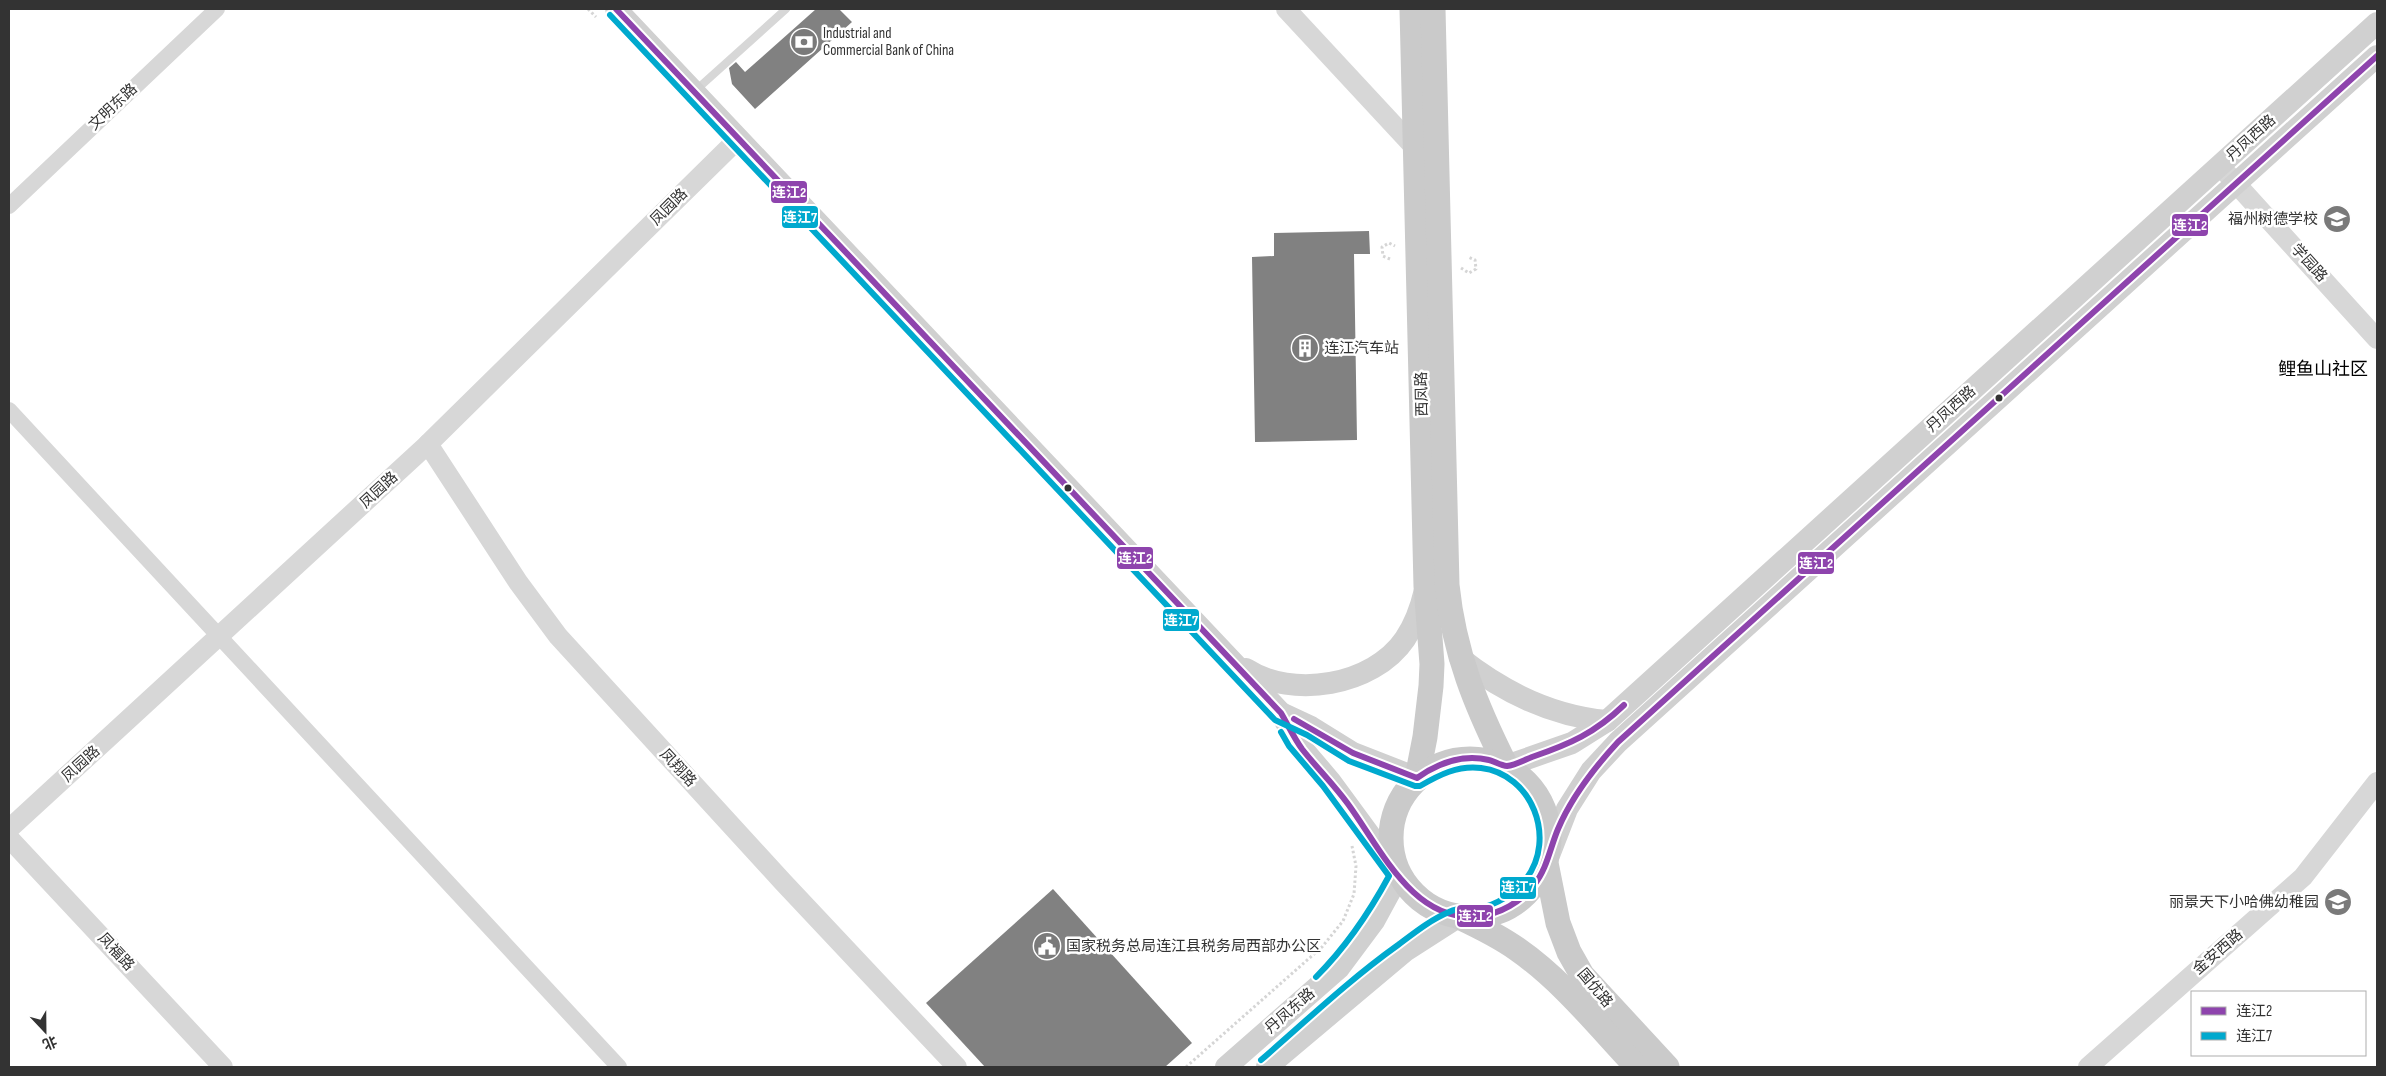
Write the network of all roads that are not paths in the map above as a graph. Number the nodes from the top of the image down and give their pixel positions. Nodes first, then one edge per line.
1 (217, 9) edge
2 (786, 9) edge
3 (1286, 9) edge
4 (1412, 9) edge
5 (1433, 9) edge
6 (608, 16) edge
7 (2377, 23) edge
8 (2377, 56) edge
9 (694, 92) junction
10 (738, 138) junction
11 (1416, 149) junction
12 (2220, 166) junction
13 (2236, 184) junction
14 (9, 206) edge
15 (2377, 339) edge
16 (9, 410) edge
17 (428, 444) junction
18 (1426, 586) junction
19 (220, 637) junction
20 (1460, 658) junction
21 (1230, 660) junction
22 (1281, 713) junction
23 (1606, 721) junction
24 (1506, 766) junction
25 (1417, 778) junction
26 (2377, 782) edge
27 (9, 829) edge
28 (9, 838) edge
29 (1546, 863) junction
30 (1399, 875) junction
31 (1458, 917) junction
32 (223, 1067) edge
33 (619, 1067) edge
34 (957, 1067) edge
35 (1226, 1067) edge
36 (1267, 1067) edge
37 (1636, 1067) edge
38 (1667, 1067) edge
39 (2088, 1067) edge

1 - 14 street, 文明东路
2 - 9 lane
3 - 11 street
4 - 11 main road, 西凤路
5 - 20 main road, 西凤路
6 - 9 main road
7 - 12 main road, 丹凤西路
8 - 13 main road, 丹凤西路
9 - 10 main road
10 - 17 street, 凤园路
10 - 21 main road
11 - 18 main road, 西凤路
12 - 13 street, 学园路
12 - 23 main road, 丹凤西路
13 - 15 street, 学园路
13 - 29 main road, 丹凤西路
16 - 19 street
17 - 19 street, 凤园路
17 - 34 street, 凤翔路
18 - 21 main road
18 - 25 main road, 西凤路
19 - 27 street, 凤园路
19 - 33 street
20 - 23 main road
20 - 24 main road, 西凤路
21 - 22 main road
22 - 25 main road
22 - 30 main road
23 - 24 main road, 丹凤西路
24 - 25 main road
24 - 29 main road
25 - 30 main road
26 - 39 street, 金安西路
28 - 32 street, 凤福路
29 - 31 main road
29 - 38 main road, 国优路
30 - 31 main road
30 - 35 main road, 丹凤东路
31 - 36 main road, 丹凤东路
31 - 37 main road, 国优路

